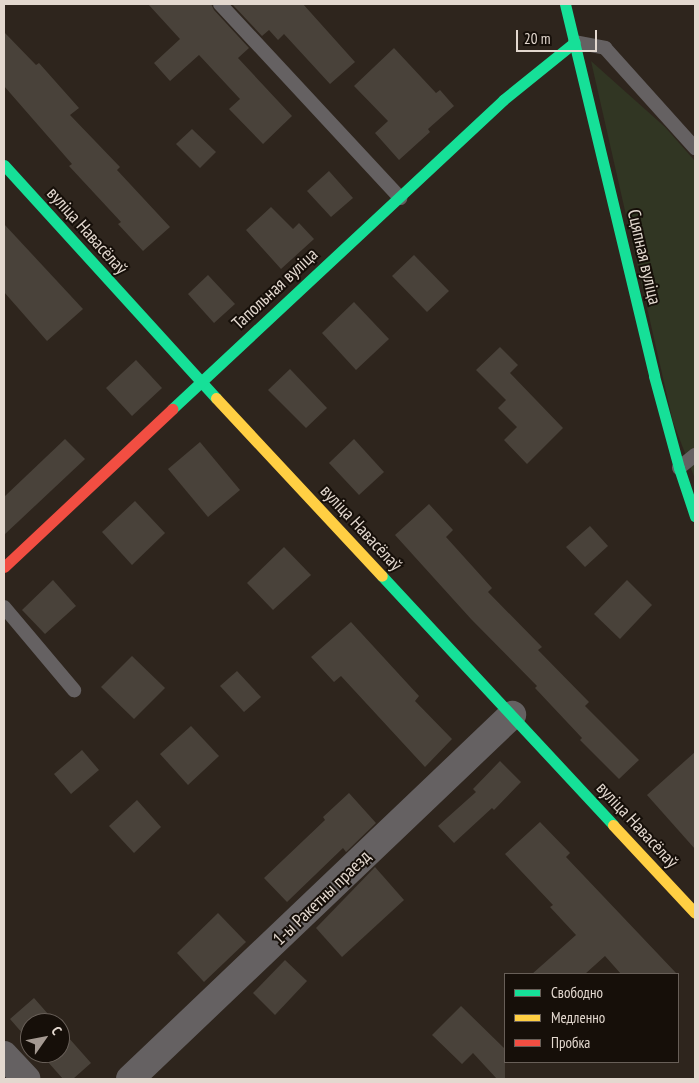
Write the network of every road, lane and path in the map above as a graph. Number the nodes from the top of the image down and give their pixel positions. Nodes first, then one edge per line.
1 (220, 4) edge
2 (564, 4) edge
3 (575, 42) junction
4 (695, 148) edge
5 (4, 165) edge
6 (400, 198) junction
7 (200, 382) junction
8 (695, 455) edge
9 (679, 468) junction
10 (695, 516) edge
11 (4, 567) edge
12 (4, 606) edge
13 (74, 690) dead end
14 (512, 715) junction
15 (695, 913) edge
16 (4, 1055) edge
17 (26, 1079) edge
18 (130, 1079) edge

1 - 6 lane
2 - 3 main road, Сцяпная вуліца
3 - 4 lane
3 - 6 main road, Тапольная вуліца
3 - 9 main road, Сцяпная вуліца
5 - 7 main road, вуліца Навасёлаў
6 - 7 main road, Тапольная вуліца
7 - 11 main road, Тапольная вуліца
7 - 14 main road, вуліца Навасёлаў
8 - 9 lane
9 - 10 main road, Сцяпная вуліца
12 - 13 lane
14 - 15 main road, вуліца Навасёлаў
14 - 18 street, 1-ы Ракетны праезд
16 - 17 street

